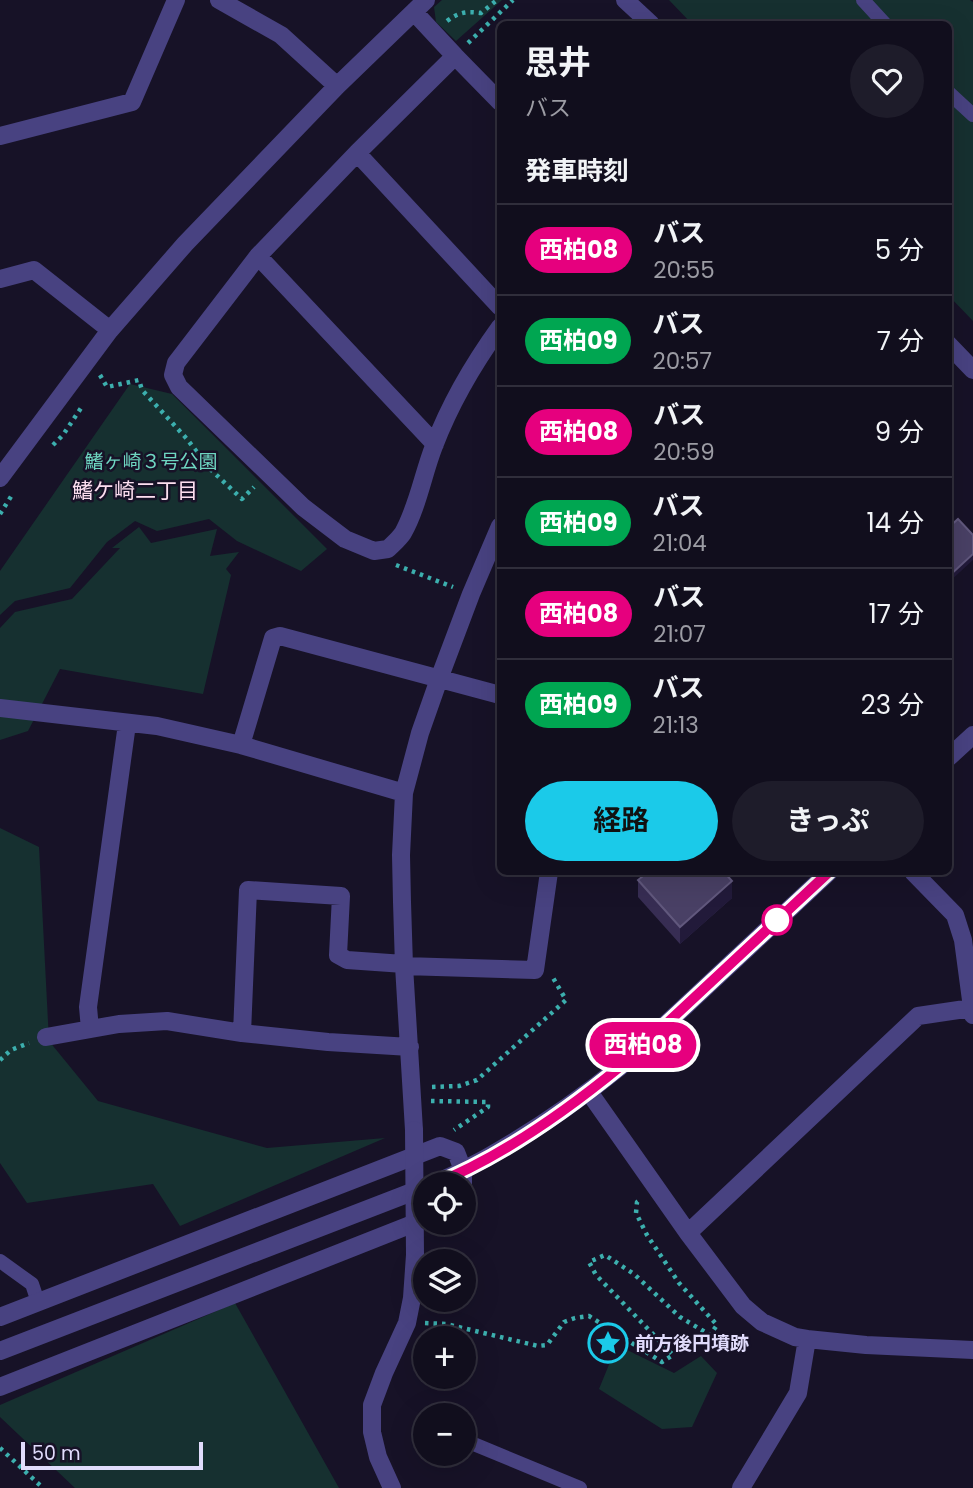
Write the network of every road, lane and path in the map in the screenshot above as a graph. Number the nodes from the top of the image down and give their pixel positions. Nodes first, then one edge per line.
1 (176, 0) edge
2 (219, 0) edge
3 (497, 0) edge
4 (513, 0) edge
5 (625, 0) edge
6 (863, 0) edge
7 (420, 6) edge
8 (648, 21) edge
9 (881, 21) edge
10 (433, 32) junction
11 (455, 56) junction
12 (337, 86) junction
13 (952, 96) edge
14 (497, 100) edge
15 (973, 115) edge
16 (0, 136) edge
17 (357, 153) junction
18 (258, 256) junction
19 (0, 279) edge
20 (497, 304) edge
21 (110, 330) junction
22 (497, 331) edge
23 (952, 348) edge
24 (973, 370) edge
25 (100, 374) dead end
26 (435, 444) junction
27 (0, 478) edge
28 (242, 499) dead end
29 (497, 533) edge
30 (388, 549) junction
31 (471, 594) junction
32 (439, 679) junction
33 (497, 694) edge
34 (0, 708) edge
35 (127, 724) junction
36 (973, 735) edge
37 (241, 746) junction
38 (952, 754) edge
39 (404, 793) junction
40 (549, 875) edge
41 (827, 875) edge
42 (916, 875) edge
43 (968, 935) edge
44 (404, 965) junction
45 (535, 970) junction
46 (972, 1011) edge
47 (90, 1029) junction
48 (242, 1032) junction
49 (46, 1037) joint
50 (410, 1047) junction
51 (0, 1060) edge
52 (589, 1092) junction
53 (413, 1094) junction
54 (450, 1132) dead end
55 (462, 1172) edge
56 (470, 1172) edge
57 (656, 1187) junction
58 (413, 1192) edge
59 (413, 1224) edge
60 (688, 1233) junction
61 (0, 1261) edge
62 (38, 1302) junction
63 (0, 1317) edge
64 (407, 1323) junction
65 (807, 1339) junction
66 (973, 1350) edge
67 (0, 1351) edge
68 (0, 1387) edge
69 (476, 1445) edge
70 (0, 1448) edge
71 (43, 1488) edge
72 (392, 1488) edge
73 (580, 1488) edge
74 (741, 1488) edge

1 - 16 street
2 - 12 street
3 - 10 path
4 - 11 path
5 - 8 street
6 - 9 lane
7 - 10 street
7 - 12 street
10 - 11 street
11 - 14 street
11 - 17 street
12 - 21 street
13 - 15 lane
17 - 18 street
17 - 20 street
18 - 26 street
18 - 30 street
19 - 21 street
21 - 27 street
22 - 26 street
23 - 24 street
25 - 28 path
26 - 30 street
29 - 31 street
30 - 31 path
31 - 32 street
32 - 33 street
32 - 37 street
32 - 39 street
34 - 35 street
35 - 37 street
35 - 47 street
36 - 38 street
37 - 39 street
39 - 44 street
40 - 45 street
41 - 52 street
42 - 43 street
43 - 46 street
44 - 45 street
44 - 48 street
44 - 50 street
45 - 53 path
46 - 60 street
47 - 48 street
47 - 49 street
48 - 50 street
49 - 51 path
50 - 53 street
52 - 56 street
52 - 57 street
53 - 54 path
53 - 64 street, bridge
55 - 62 street
57 - 60 street
57 - 64 path
58 - 67 street
59 - 68 street
60 - 65 street
61 - 62 lane
62 - 63 street
64 - 72 street
65 - 66 street
65 - 74 street
69 - 73 lane
70 - 71 path

